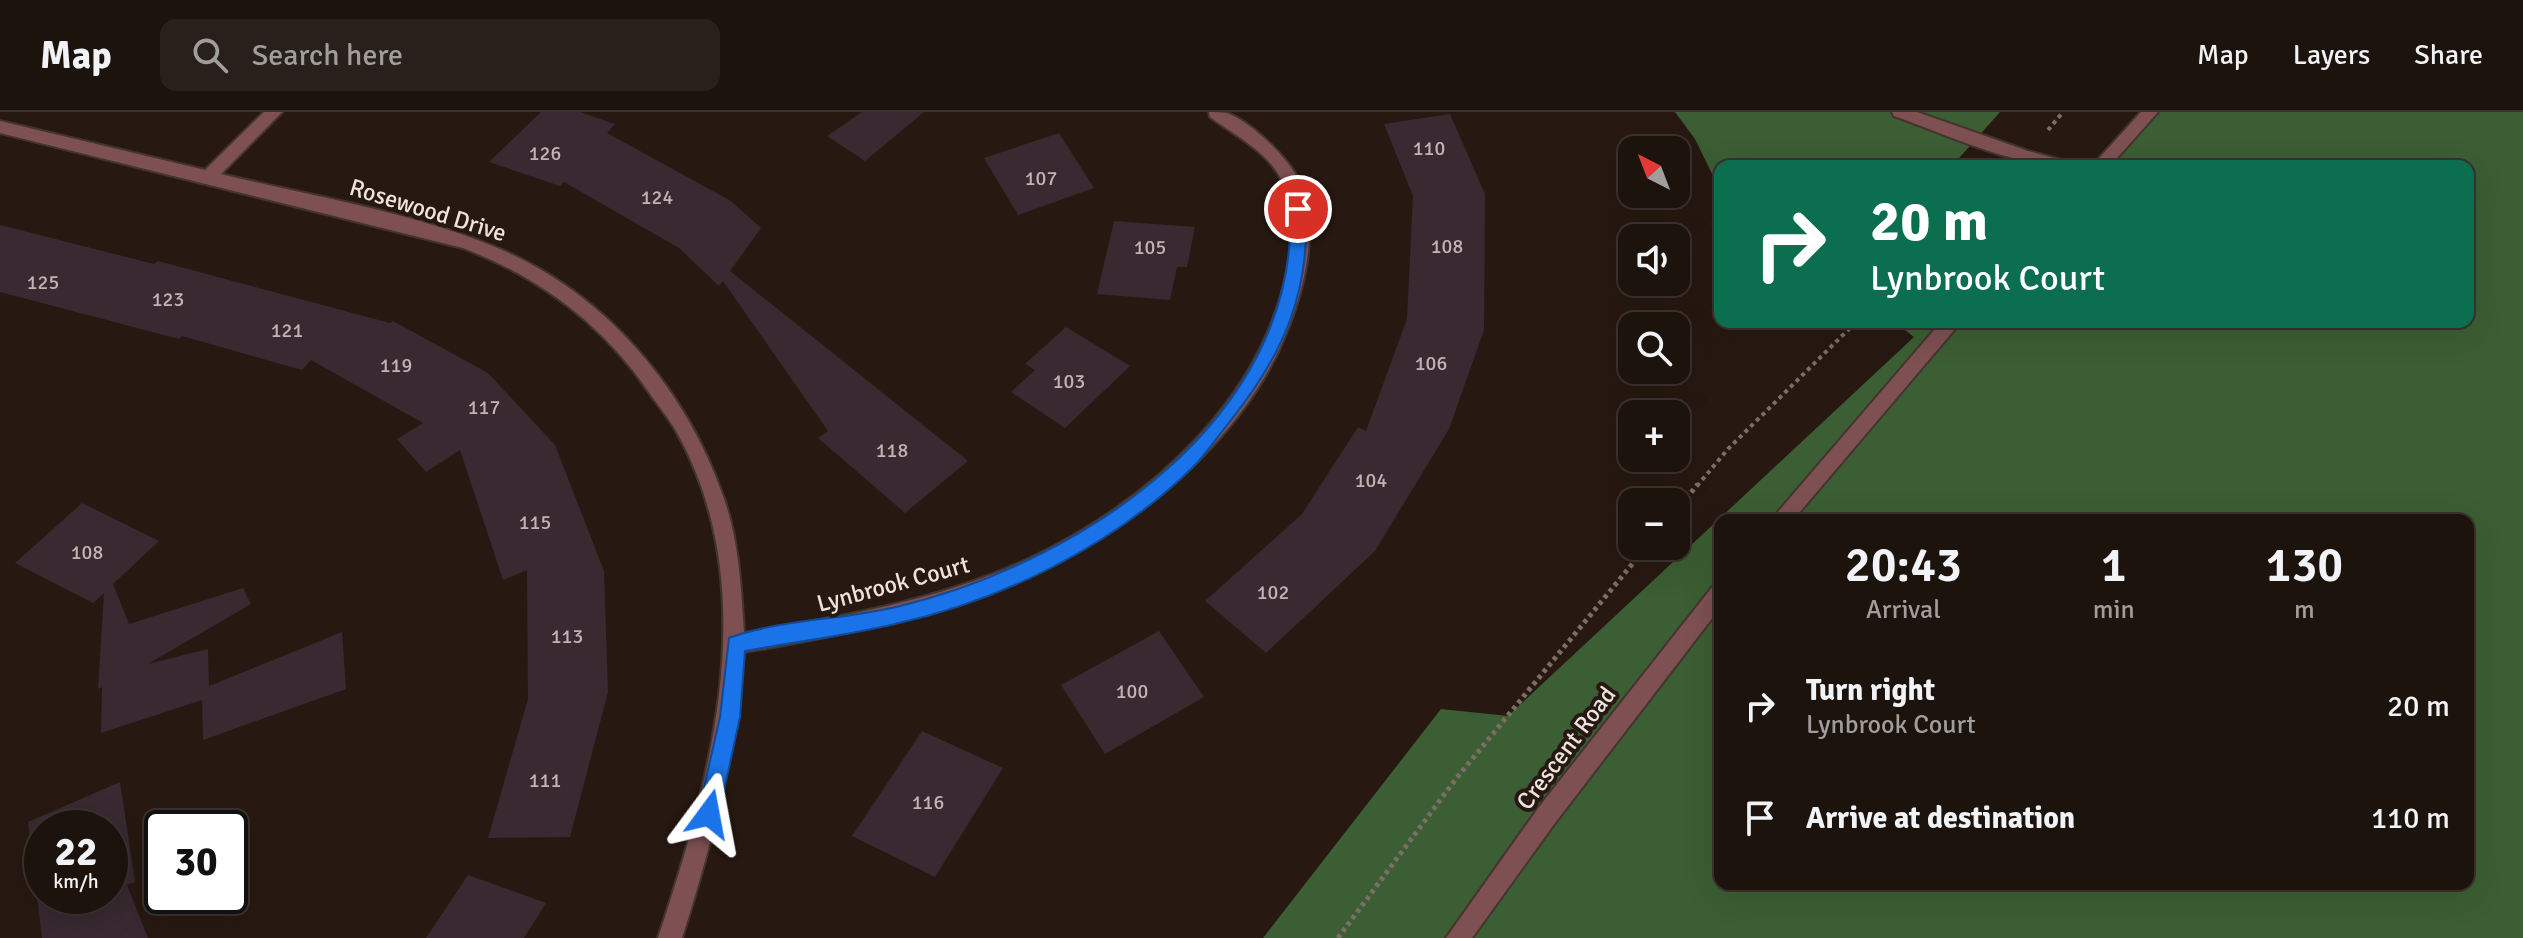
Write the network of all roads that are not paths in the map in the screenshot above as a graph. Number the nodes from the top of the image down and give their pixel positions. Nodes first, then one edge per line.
1 (274, 112) edge
2 (1900, 112) edge
3 (2150, 112) edge
4 (1216, 113) edge
5 (0, 127) edge
6 (2040, 160) edge
7 (2106, 160) edge
8 (208, 177) junction
9 (1947, 328) edge
10 (1786, 514) edge
11 (1714, 600) edge
12 (736, 644) junction
13 (670, 938) edge
14 (1458, 938) edge

1 - 8 street
2 - 6 street
3 - 7 street
4 - 12 street, Lynbrook Court
5 - 8 street, Rosewood Drive
8 - 12 street, Rosewood Drive
9 - 10 street
11 - 14 street, Crescent Road
12 - 13 street, Rosewood Drive

